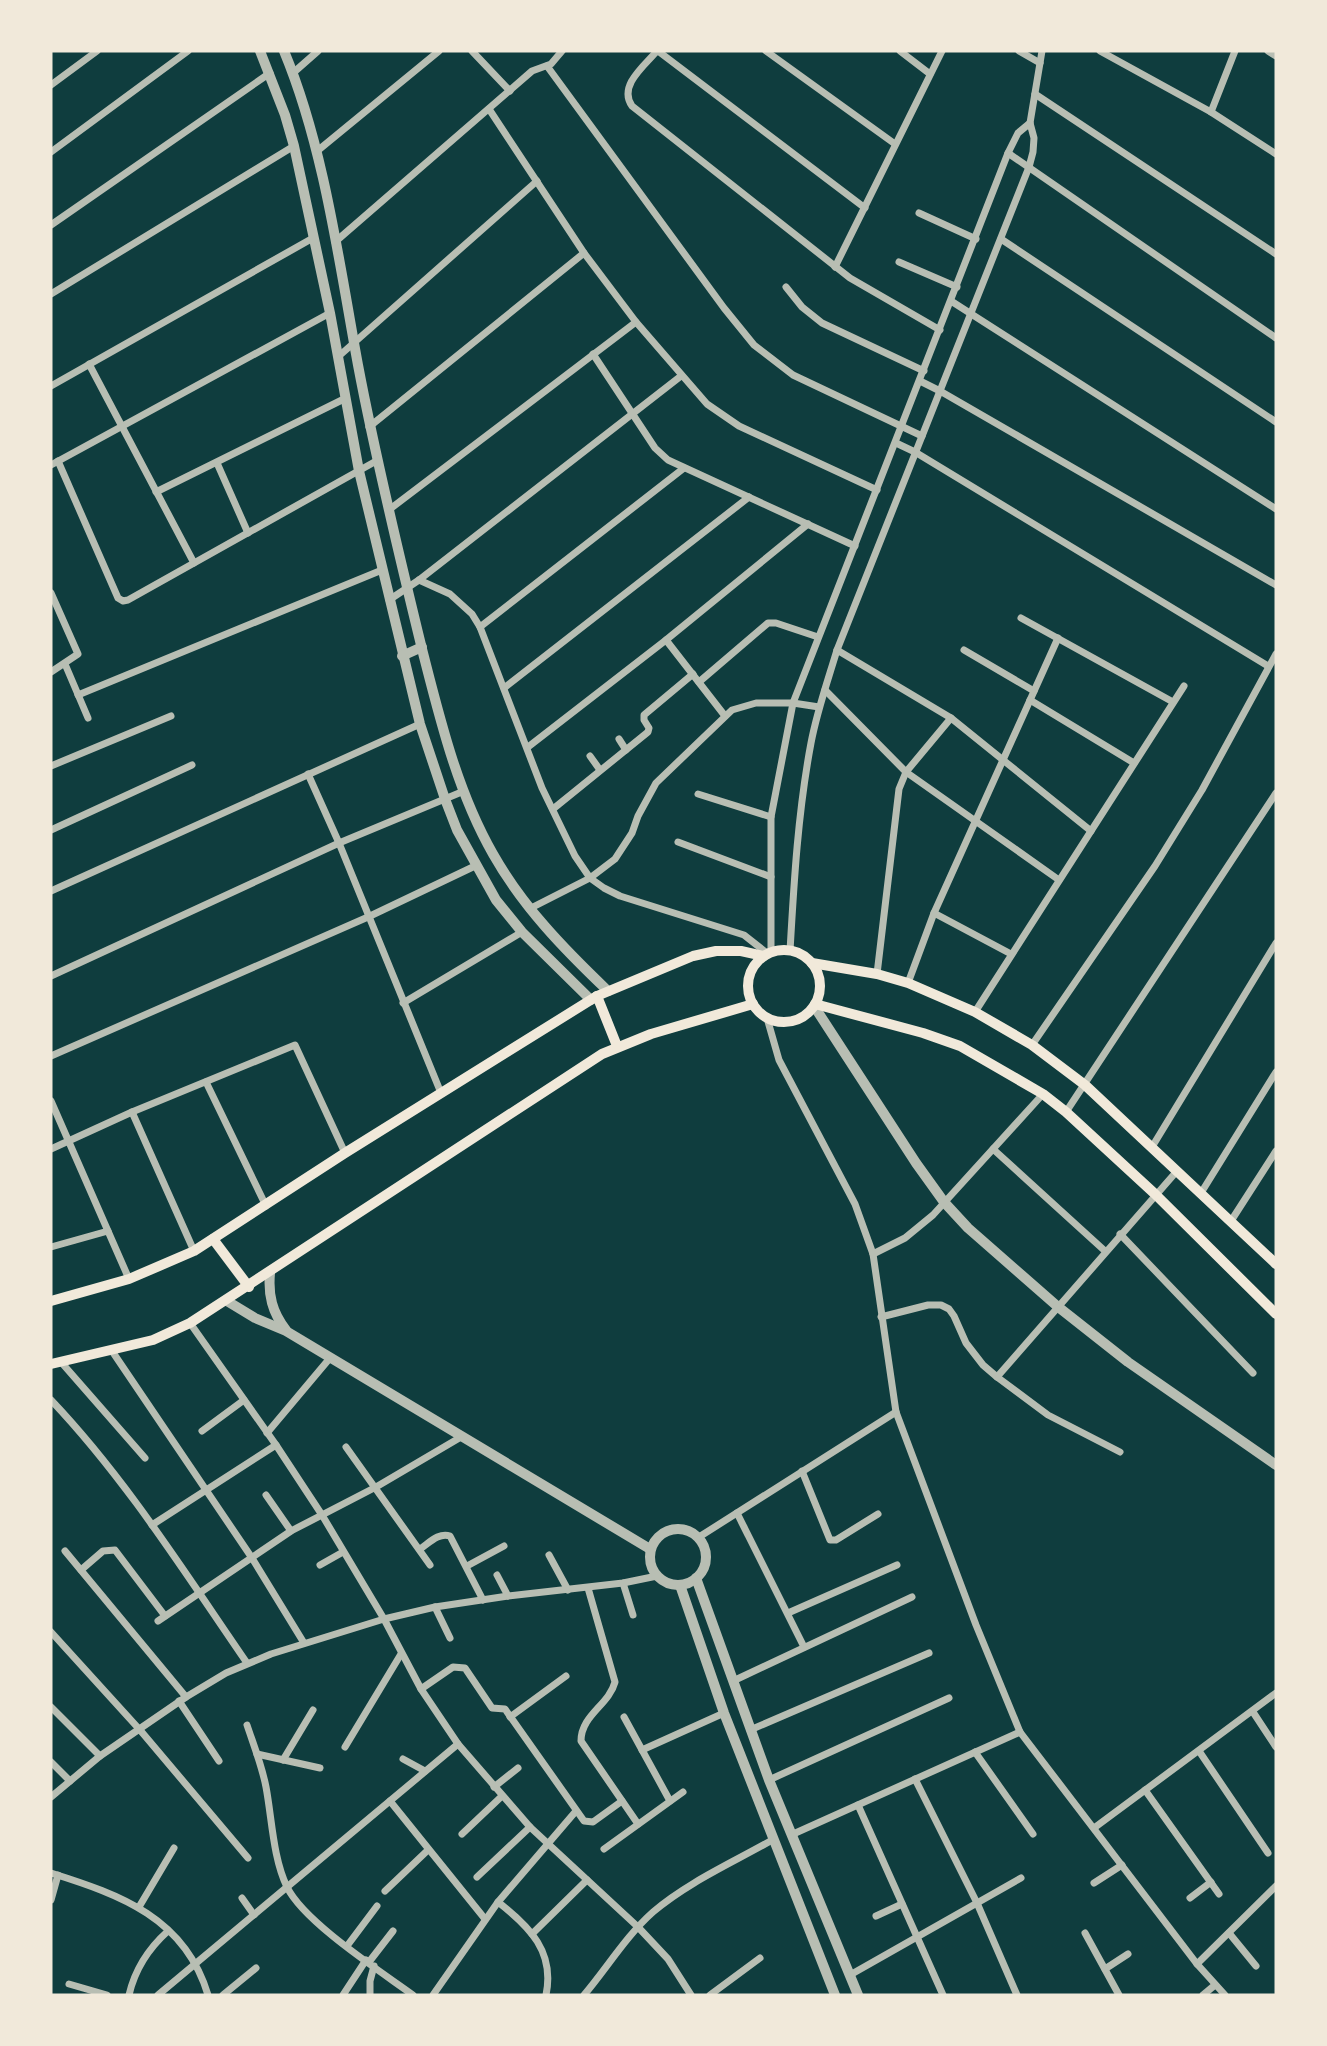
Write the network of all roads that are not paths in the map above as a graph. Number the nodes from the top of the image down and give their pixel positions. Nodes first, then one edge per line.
1 (97, 51) edge
2 (188, 51) edge
3 (260, 51) edge
4 (284, 51) edge
5 (318, 51) edge
6 (439, 51) edge
7 (472, 51) edge
8 (562, 51) edge
9 (657, 51) edge
10 (766, 51) edge
11 (900, 51) edge
12 (942, 51) edge
13 (1019, 51) edge
14 (1042, 51) edge
15 (1100, 51) edge
16 (1235, 51) edge
17 (1268, 51) edge
18 (1276, 56) edge
19 (1040, 63) junction
20 (547, 66) junction
21 (270, 73) junction
22 (293, 74) junction
23 (930, 74) junction
24 (51, 85) edge
25 (510, 91) junction
26 (1035, 94) junction
27 (489, 109) junction
28 (1211, 112) junction
29 (1030, 123) junction
30 (895, 144) junction
31 (294, 146) junction
32 (51, 152) edge
33 (316, 152) junction
34 (1009, 153) junction
35 (1276, 154) edge
36 (1029, 167) junction
37 (537, 181) junction
38 (865, 208) junction
39 (919, 214) dead end
40 (51, 226) edge
41 (313, 238) junction
42 (976, 239) junction
43 (1001, 239) junction
44 (335, 243) junction
45 (584, 253) junction
46 (1276, 254) edge
47 (899, 262) dead end
48 (835, 267) junction
49 (786, 287) dead end
50 (957, 288) junction
51 (51, 294) edge
52 (951, 301) junction
53 (330, 313) junction
54 (972, 314) junction
55 (636, 322) junction
56 (940, 330) junction
57 (1276, 338) edge
58 (354, 344) junction
59 (593, 354) junction
60 (338, 356) junction
61 (89, 364) junction
62 (924, 372) junction
63 (681, 376) junction
64 (920, 381) junction
65 (51, 386) edge
66 (940, 391) junction
67 (346, 398) junction
68 (632, 414) junction
69 (1276, 422) edge
70 (122, 426) junction
71 (902, 426) junction
72 (369, 427) junction
73 (922, 436) junction
74 (896, 443) junction
75 (915, 452) junction
76 (378, 460) junction
77 (54, 463) edge
78 (216, 463) junction
79 (684, 468) junction
80 (359, 471) junction
81 (877, 490) junction
82 (156, 492) junction
83 (749, 497) junction
84 (390, 509) junction
85 (1276, 509) edge
86 (808, 524) junction
87 (248, 533) junction
88 (855, 546) junction
89 (194, 563) junction
90 (382, 570) junction
91 (419, 580) junction
92 (1276, 585) edge
93 (407, 589) junction
94 (51, 593) edge
95 (389, 600) junction
96 (1021, 618) dead end
97 (480, 627) junction
98 (818, 637) junction
99 (1058, 638) junction
100 (666, 640) junction
101 (422, 647) junction
102 (837, 650) junction
103 (964, 650) dead end
104 (1276, 654) edge
105 (402, 656) junction
106 (65, 664) junction
107 (1269, 666) junction
108 (51, 672) edge
109 (693, 674) junction
110 (699, 682) junction
111 (1184, 686) dead end
112 (504, 688) junction
113 (825, 690) junction
114 (1034, 691) junction
115 (78, 695) junction
116 (1030, 700) junction
117 (1173, 702) junction
118 (793, 703) junction
119 (820, 707) junction
120 (171, 716) dead end
121 (725, 716) junction
122 (89, 718) dead end
123 (951, 718) junction
124 (420, 724) junction
125 (619, 740) dead end
126 (527, 747) junction
127 (626, 750) junction
128 (590, 756) dead end
129 (1003, 760) junction
130 (1134, 763) junction
131 (192, 765) dead end
132 (51, 766) edge
133 (600, 770) junction
134 (906, 772) junction
135 (307, 774) junction
136 (464, 791) junction
137 (698, 793) dead end
138 (1275, 797) edge
139 (445, 799) junction
140 (553, 809) junction
141 (771, 817) junction
142 (976, 820) junction
143 (51, 830) edge
144 (1091, 831) junction
145 (678, 842) dead end
146 (339, 843) junction
147 (475, 866) junction
148 (771, 877) junction
149 (590, 878) junction
150 (1059, 880) junction
151 (51, 891) edge
152 (529, 909) junction
153 (934, 913) junction
154 (368, 917) junction
155 (522, 932) junction
156 (1276, 943) edge
157 (790, 951) junction
158 (1011, 954) junction
159 (768, 955) junction
160 (812, 963) junction
161 (877, 974) junction
162 (51, 976) edge
163 (908, 983) junction
164 (608, 991) junction
165 (594, 998) junction
166 (403, 1003) junction
167 (753, 1004) junction
168 (814, 1005) junction
169 (975, 1012) junction
170 (768, 1018) junction
171 (1032, 1045) junction
172 (617, 1046) junction
173 (51, 1056) edge
174 (1276, 1072) edge
175 (206, 1082) junction
176 (1086, 1085) junction
177 (441, 1093) junction
178 (1043, 1094) junction
179 (51, 1101) edge
180 (132, 1112) junction
181 (1066, 1112) junction
182 (68, 1142) junction
183 (1152, 1147) junction
184 (993, 1149) junction
185 (51, 1150) edge
186 (1276, 1151) edge
187 (345, 1153) junction
188 (1177, 1171) junction
189 (1201, 1193) junction
190 (1155, 1194) junction
191 (944, 1202) junction
192 (266, 1206) junction
193 (1231, 1222) junction
194 (108, 1231) junction
195 (1120, 1234) junction
196 (213, 1239) junction
197 (51, 1247) edge
198 (194, 1251) junction
199 (1105, 1251) junction
200 (873, 1254) junction
201 (1276, 1263) edge
202 (270, 1273) junction
203 (129, 1279) junction
204 (249, 1287) junction
205 (51, 1301) edge
206 (227, 1301) junction
207 (1057, 1306) junction
208 (1276, 1314) edge
209 (881, 1317) junction
210 (190, 1324) junction
211 (286, 1331) junction
212 (112, 1350) junction
213 (330, 1359) junction
214 (56, 1363) edge
215 (1253, 1373) dead end
216 (997, 1377) junction
217 (51, 1400) edge
218 (244, 1400) junction
219 (897, 1412) junction
220 (202, 1431) dead end
221 (267, 1433) junction
222 (461, 1437) junction
223 (276, 1445) junction
224 (346, 1447) dead end
225 (1120, 1452) dead end
226 (145, 1458) dead end
227 (1276, 1465) edge
228 (802, 1471) junction
229 (376, 1487) junction
230 (205, 1490) junction
231 (266, 1495) dead end
232 (737, 1513) junction
233 (878, 1514) dead end
234 (322, 1515) junction
235 (152, 1525) junction
236 (291, 1531) junction
237 (699, 1537) junction
238 (504, 1546) dead end
239 (420, 1549) junction
240 (650, 1549) junction
241 (65, 1551) dead end
242 (343, 1552) junction
243 (549, 1555) dead end
244 (252, 1558) junction
245 (320, 1565) dead end
246 (430, 1565) dead end
247 (897, 1565) dead end
248 (467, 1566) junction
249 (81, 1570) junction
250 (497, 1575) dead end
251 (657, 1576) junction
252 (696, 1578) junction
253 (623, 1583) junction
254 (680, 1585) junction
255 (589, 1588) junction
256 (568, 1590) junction
257 (199, 1593) junction
258 (508, 1596) junction
259 (912, 1597) dead end
260 (483, 1600) junction
261 (435, 1607) junction
262 (788, 1613) junction
263 (633, 1615) dead end
264 (384, 1619) junction
265 (51, 1632) edge
266 (450, 1639) dead end
267 (304, 1643) junction
268 (804, 1647) junction
269 (929, 1653) dead end
270 (401, 1654) junction
271 (247, 1663) junction
272 (566, 1676) dead end
273 (733, 1681) junction
274 (421, 1689) junction
275 (1276, 1693) edge
276 (949, 1698) dead end
277 (183, 1699) junction
278 (51, 1707) edge
279 (313, 1710) dead end
280 (1252, 1712) junction
281 (724, 1713) junction
282 (510, 1717) junction
283 (624, 1717) dead end
284 (247, 1726) dead end
285 (140, 1730) junction
286 (750, 1730) junction
287 (1020, 1732) junction
288 (458, 1744) junction
289 (345, 1747) dead end
290 (1276, 1747) edge
291 (642, 1750) junction
292 (1199, 1751) junction
293 (975, 1752) junction
294 (257, 1754) junction
295 (100, 1756) junction
296 (403, 1759) dead end
297 (284, 1760) junction
298 (219, 1761) dead end
299 (51, 1762) edge
300 (320, 1768) dead end
301 (518, 1768) dead end
302 (425, 1771) junction
303 (915, 1779) junction
304 (769, 1780) junction
305 (70, 1781) junction
306 (494, 1787) junction
307 (1145, 1790) junction
308 (683, 1792) dead end
309 (502, 1796) junction
310 (51, 1797) edge
311 (390, 1801) junction
312 (622, 1801) junction
313 (670, 1801) junction
314 (858, 1805) junction
315 (576, 1811) junction
316 (638, 1824) junction
317 (530, 1827) junction
318 (1094, 1828) junction
319 (462, 1834) dead end
320 (1033, 1834) dead end
321 (791, 1835) junction
322 (774, 1839) junction
323 (546, 1843) junction
324 (174, 1848) dead end
325 (604, 1849) dead end
326 (428, 1850) junction
327 (1268, 1853) dead end
328 (248, 1858) dead end
329 (1122, 1865) junction
330 (54, 1874) edge
331 (477, 1877) dead end
332 (1021, 1878) dead end
333 (587, 1880) junction
334 (1211, 1882) junction
335 (1094, 1883) dead end
336 (287, 1888) junction
337 (1275, 1890) edge
338 (385, 1891) dead end
339 (1219, 1894) dead end
340 (242, 1898) dead end
341 (1190, 1898) dead end
342 (51, 1900) edge
343 (498, 1902) junction
344 (902, 1903) junction
345 (977, 1903) junction
346 (377, 1906) dead end
347 (139, 1907) junction
348 (254, 1915) junction
349 (876, 1916) dead end
350 (485, 1919) junction
351 (638, 1927) junction
352 (168, 1931) junction
353 (393, 1931) dead end
354 (1085, 1933) dead end
355 (1229, 1933) junction
356 (531, 1934) junction
357 (917, 1937) junction
358 (348, 1946) junction
359 (1128, 1954) dead end
360 (760, 1958) dead end
361 (370, 1963) junction
362 (1197, 1964) junction
363 (196, 1965) junction
364 (1256, 1965) dead end
365 (256, 1968) dead end
366 (1105, 1969) junction
367 (849, 1975) junction
368 (69, 1983) dead end
369 (1215, 1985) junction
370 (92, 1993) edge
371 (107, 1995) edge
372 (129, 1995) edge
373 (158, 1995) edge
374 (208, 1995) edge
375 (223, 1995) edge
376 (343, 1995) edge
377 (370, 1995) edge
378 (413, 1995) edge
379 (433, 1995) edge
380 (547, 1995) edge
381 (584, 1995) edge
382 (691, 1995) edge
383 (710, 1995) edge
384 (835, 1995) edge
385 (858, 1995) edge
386 (943, 1995) edge
387 (1017, 1995) edge
388 (1119, 1995) edge
389 (1203, 1995) edge
390 (1224, 1995) edge

1 - 24 street
2 - 32 street
3 - 21 street
4 - 22 street
5 - 22 street
6 - 33 street
7 - 25 street
8 - 20 street
9 - 38 street
9 - 48 street
10 - 30 street
11 - 23 street
12 - 23 street
13 - 19 street
14 - 19 street
15 - 28 street
16 - 28 street
17 - 18 street
19 - 26 street
20 - 25 street
20 - 71 street
21 - 31 street
21 - 40 street
22 - 33 street
23 - 30 street
25 - 27 street
26 - 29 street
26 - 46 street
27 - 37 street
27 - 44 street
28 - 35 street
29 - 34 street
29 - 36 street
30 - 38 street
31 - 41 street
31 - 51 street
33 - 44 street
34 - 36 street
34 - 42 street
36 - 43 street
36 - 57 street
37 - 45 street
37 - 58 street
38 - 48 street
39 - 42 street
41 - 53 street
41 - 61 street
42 - 50 street
43 - 54 street
43 - 69 street
44 - 58 street
45 - 55 street
45 - 72 street
47 - 50 street
48 - 56 street
49 - 62 street
50 - 52 street
52 - 54 street
52 - 56 street
53 - 60 street
53 - 70 street
54 - 66 street
54 - 85 street
55 - 59 street
55 - 63 street
56 - 62 street
58 - 60 street
58 - 72 street
59 - 68 street
59 - 84 street
60 - 67 street
61 - 65 street
61 - 70 street
62 - 64 street
63 - 68 street
63 - 81 street
64 - 66 street
64 - 71 street
66 - 73 street
66 - 92 street
67 - 78 street
67 - 80 street
68 - 79 street
68 - 91 street
70 - 77 street
70 - 82 street
71 - 73 street
71 - 74 street
72 - 76 street
73 - 75 street
74 - 75 street
74 - 81 street
75 - 102 street
75 - 107 street
76 - 80 street
76 - 84 street
77 - 89 street
78 - 82 street
78 - 87 street
79 - 83 street
79 - 97 street
80 - 87 street
80 - 90 street
81 - 88 street
82 - 89 street
83 - 86 street
83 - 112 street
84 - 93 street
86 - 88 street
86 - 100 street
87 - 89 street
88 - 98 street
90 - 95 street
90 - 115 street
91 - 93 street
91 - 97 street
93 - 95 street
93 - 101 street
94 - 106 street
95 - 105 street
96 - 99 street
97 - 112 street
98 - 110 street
98 - 118 street
99 - 114 street
99 - 117 street
100 - 109 street
100 - 126 street
101 - 105 street
101 - 136 street
102 - 113 street
102 - 123 street
103 - 114 street
104 - 107 street
105 - 124 street
106 - 108 street
106 - 115 street
107 - 171 street
109 - 110 street
109 - 127 street
110 - 121 street
111 - 117 street
112 - 126 street
113 - 119 street
113 - 134 street
114 - 116 street
115 - 122 street
116 - 129 street
116 - 130 street
117 - 130 street
118 - 119 street
118 - 121 street
118 - 141 street
119 - 157 street
120 - 132 street
121 - 149 street
123 - 129 street
123 - 134 street
124 - 135 street
124 - 139 street
125 - 127 street
126 - 140 street
127 - 133 street
128 - 133 street
129 - 142 street
129 - 144 street
130 - 144 street
131 - 143 street
133 - 140 street
134 - 142 street
134 - 161 street
135 - 146 street
135 - 151 street
136 - 139 street
136 - 152 street
137 - 141 street
138 - 176 street
139 - 146 street
139 - 147 street
140 - 149 street
141 - 148 street
142 - 150 street
142 - 153 street
144 - 150 street
145 - 148 street
146 - 154 street
146 - 162 street
147 - 154 street
147 - 155 street
148 - 159 street
149 - 152 street
149 - 159 street
150 - 158 street
152 - 164 street
153 - 158 street
153 - 163 street
154 - 166 street
154 - 173 street
155 - 165 street
155 - 166 street
156 - 183 street
157 - 159 main road
157 - 160 main road
158 - 169 street
159 - 164 main road
159 - 167 main road
160 - 161 main road
160 - 168 main road
161 - 163 main road
163 - 169 main road
164 - 165 main road
165 - 172 main road
165 - 177 main road
166 - 177 street
167 - 170 main road
167 - 172 main road
168 - 170 main road
168 - 178 main road
168 - 191 street
169 - 171 main road
170 - 200 street
171 - 176 main road
172 - 202 main road
174 - 189 street
175 - 180 street
175 - 187 street
175 - 192 street
176 - 181 street
176 - 183 main road
177 - 187 main road
178 - 181 main road
178 - 184 street
179 - 182 street
180 - 182 street
180 - 198 street
181 - 190 main road
182 - 185 street
182 - 194 street
183 - 188 main road
184 - 191 street
184 - 199 street
186 - 193 street
187 - 192 main road
188 - 189 main road
188 - 190 street
189 - 193 main road
190 - 195 street
190 - 208 main road
191 - 200 street
191 - 207 street
192 - 196 main road
193 - 201 main road
194 - 197 street
194 - 203 street
195 - 199 street
195 - 215 street
196 - 198 main road
196 - 204 main road
198 - 203 main road
199 - 207 street
200 - 209 street
202 - 204 main road
202 - 211 street
203 - 205 main road
204 - 206 main road
206 - 210 main road
206 - 211 street
207 - 216 street
207 - 227 street
209 - 216 street
209 - 219 street
210 - 212 main road
210 - 218 street
211 - 213 street
212 - 214 main road
212 - 230 street
213 - 221 street
213 - 222 street
214 - 226 street
216 - 225 street
217 - 235 street
218 - 220 street
218 - 221 street
219 - 228 street
219 - 287 street
221 - 223 street
222 - 229 street
222 - 240 street
223 - 230 street
223 - 234 street
224 - 229 street
228 - 232 street
228 - 233 street
229 - 234 street
229 - 239 street
230 - 235 street
230 - 244 street
231 - 236 street
232 - 237 street
232 - 262 street
234 - 236 street
234 - 242 street
235 - 257 street
236 - 244 street
237 - 240 street
237 - 252 street
238 - 248 street
239 - 246 street
239 - 248 street
240 - 251 street
241 - 249 street
242 - 245 street
242 - 264 street
243 - 256 street
244 - 257 street
244 - 267 street
247 - 262 street
248 - 260 street
249 - 257 street
249 - 277 street
250 - 258 street
251 - 253 street
251 - 254 street
252 - 254 street
252 - 273 street
253 - 255 street
253 - 263 street
254 - 281 street
255 - 256 street
255 - 312 street
256 - 258 street
257 - 271 street
258 - 260 street
259 - 268 street
260 - 261 street
261 - 264 street
261 - 266 street
262 - 268 street
264 - 267 street
264 - 270 street
265 - 285 street
267 - 271 street
268 - 273 street
269 - 286 street
270 - 274 street
270 - 289 street
271 - 277 street
272 - 282 street
273 - 286 street
274 - 282 street
274 - 288 street
275 - 280 street
276 - 304 street
277 - 285 street
277 - 298 street
278 - 295 street
279 - 297 street
280 - 290 street
280 - 292 street
281 - 291 street
281 - 322 street
282 - 315 street
283 - 291 street
284 - 294 street
285 - 295 street
285 - 328 street
286 - 304 street
287 - 293 street
287 - 318 street
288 - 302 street
288 - 306 street
291 - 313 street
292 - 307 street
292 - 327 street
293 - 303 street
293 - 320 street
294 - 297 street
294 - 336 street
295 - 305 street
296 - 302 street
297 - 300 street
299 - 305 street
301 - 306 street
302 - 311 street
303 - 314 street
303 - 345 street
304 - 321 street
305 - 310 street
306 - 309 street
307 - 318 street
307 - 334 street
308 - 313 street
309 - 317 street
309 - 319 street
311 - 326 street
311 - 336 street
312 - 315 street
312 - 316 street
313 - 316 street
314 - 321 street
314 - 344 street
315 - 323 street
316 - 325 street
317 - 323 street
317 - 331 street
318 - 329 street
321 - 367 street
322 - 351 street
322 - 384 street
323 - 333 street
323 - 343 street
324 - 347 street
326 - 338 street
326 - 350 street
329 - 335 street
329 - 362 street
330 - 342 street
330 - 347 street
332 - 345 street
333 - 351 street
333 - 356 street
334 - 339 street
334 - 341 street
336 - 348 street
336 - 358 street
337 - 355 street
340 - 348 street
343 - 350 street
343 - 356 street
344 - 349 street
344 - 357 street
345 - 357 street
345 - 387 street
346 - 358 street
347 - 352 street
348 - 363 street
350 - 379 street
351 - 381 street
351 - 382 street
352 - 363 street
352 - 372 street
353 - 361 street
354 - 366 street
355 - 362 street
355 - 364 street
356 - 380 street
357 - 367 street
357 - 386 street
358 - 361 street
359 - 366 street
360 - 383 street
361 - 376 street
361 - 377 street
361 - 378 street
362 - 369 street
363 - 373 street
363 - 374 street
365 - 375 street
366 - 388 street
367 - 385 street
368 - 370 street
369 - 389 street
369 - 390 street
370 - 371 street

